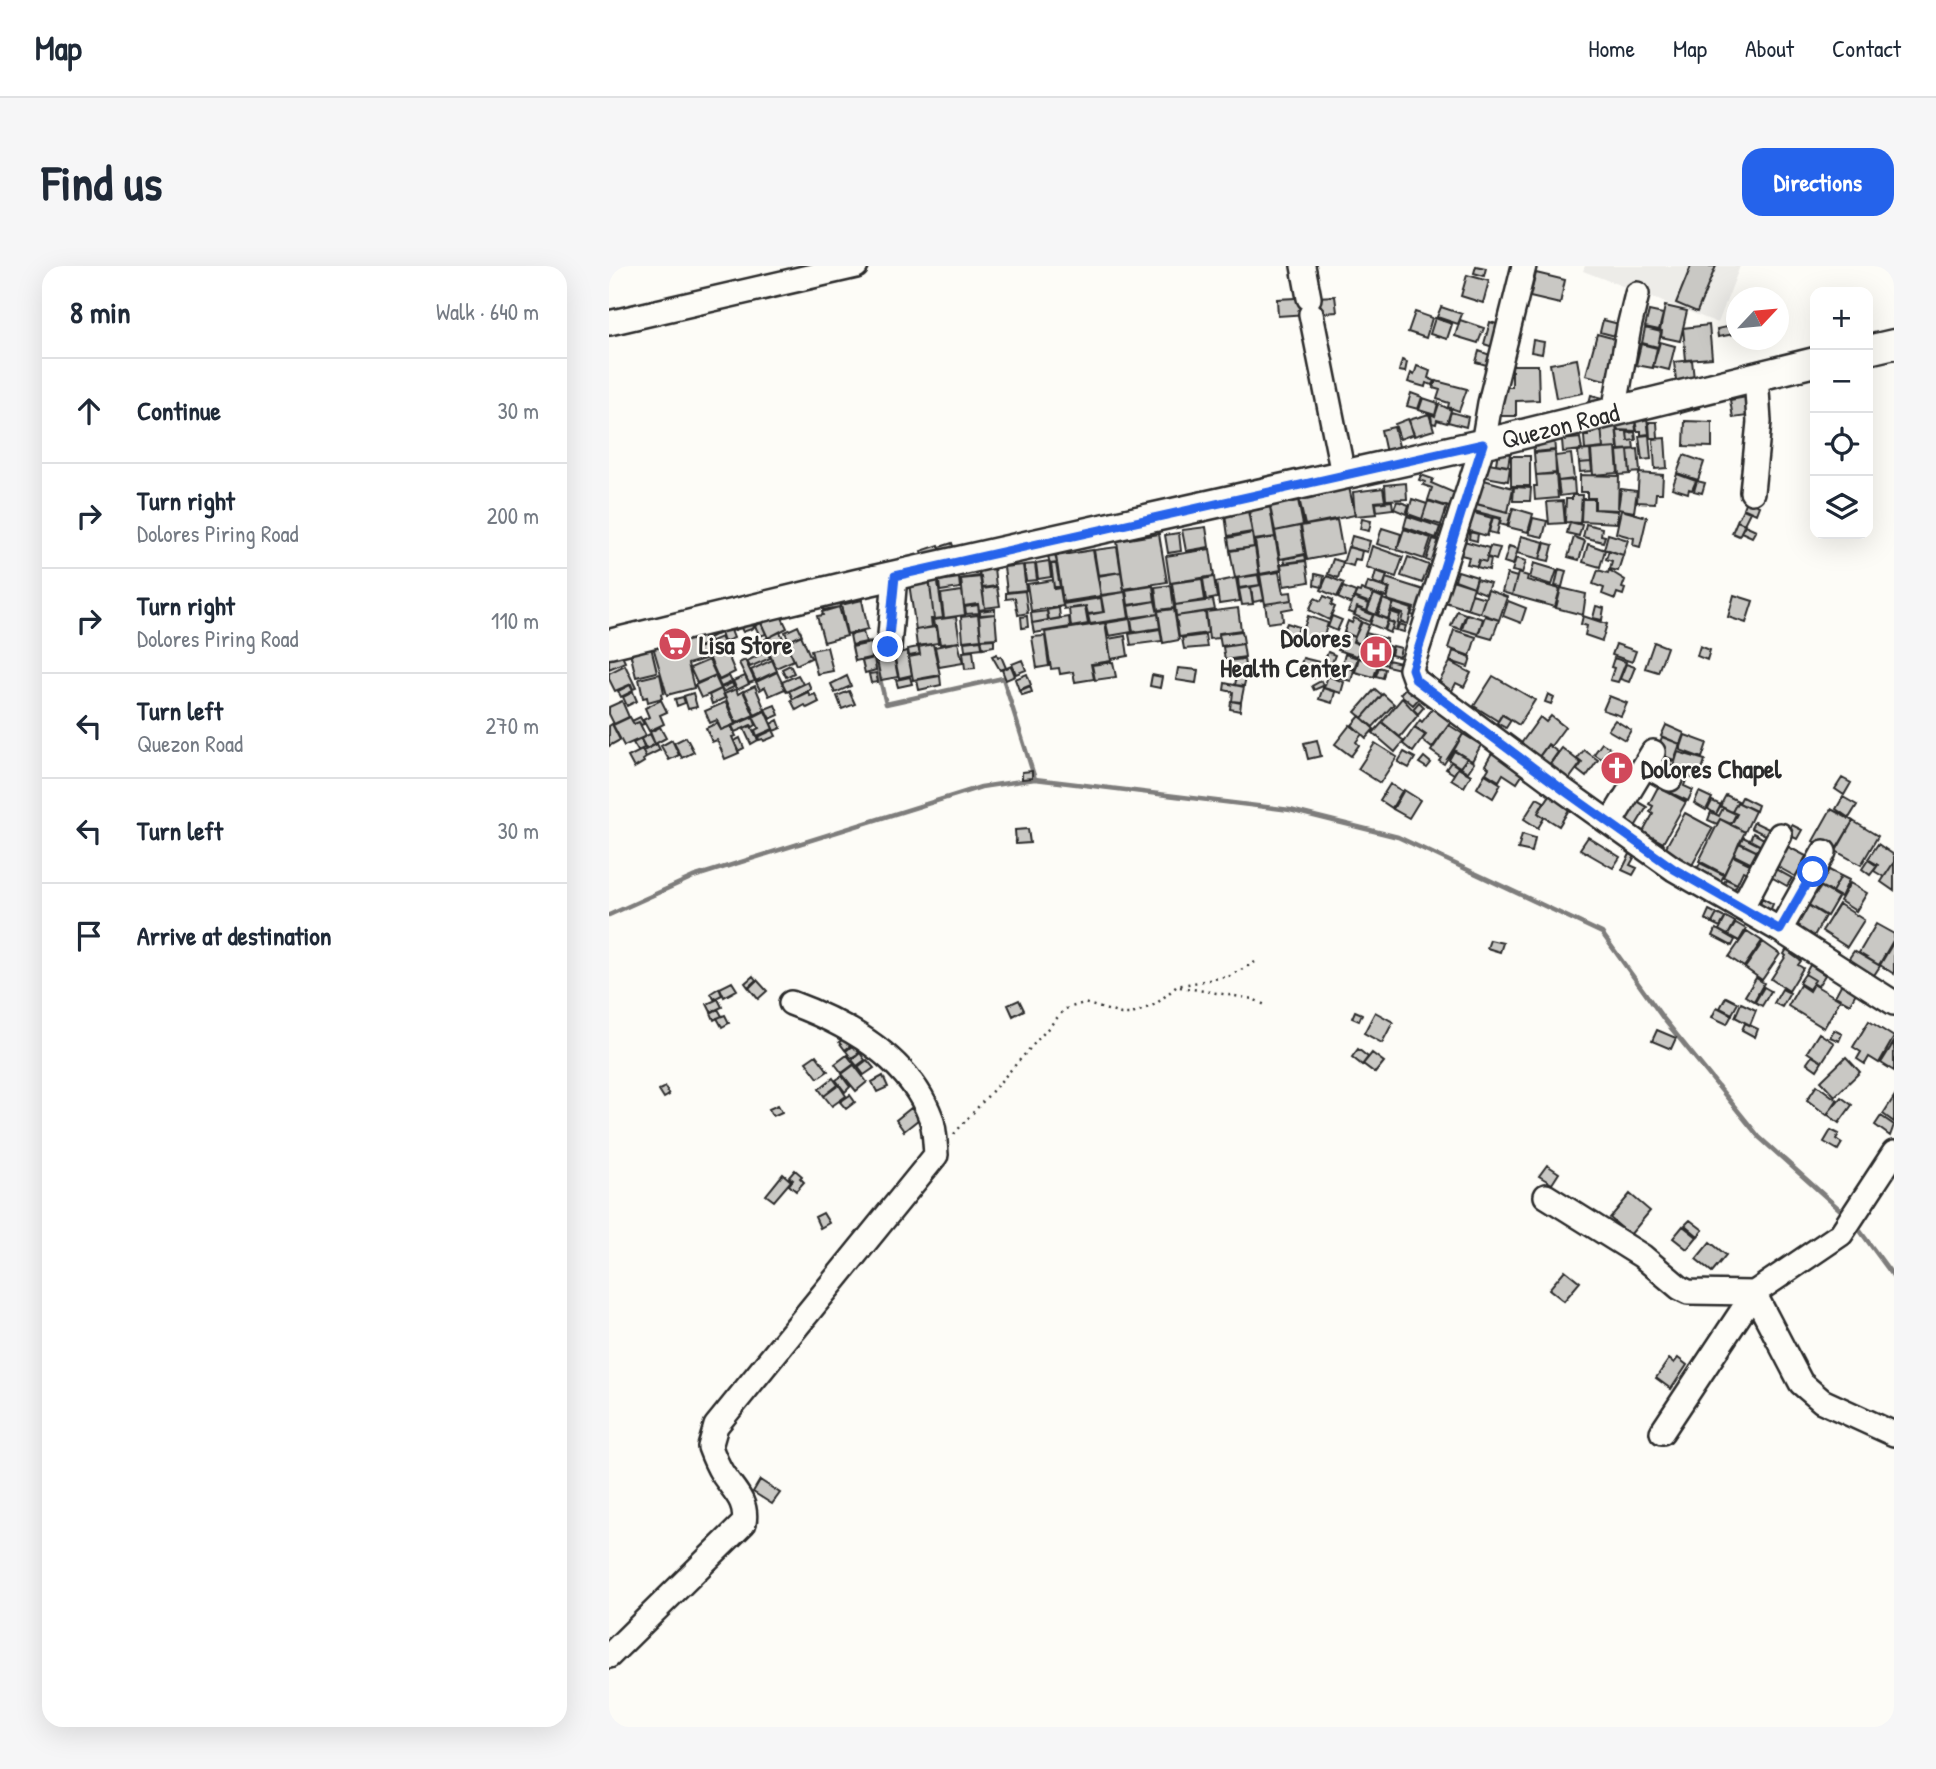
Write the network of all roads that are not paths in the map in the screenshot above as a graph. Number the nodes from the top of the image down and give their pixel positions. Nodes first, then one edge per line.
1 (856, 266) edge
2 (1303, 266) edge
3 (1524, 266) edge
4 (765, 276) edge
5 (1637, 294) dead end
6 (609, 323) edge
7 (1894, 344) edge
8 (1873, 349) edge
9 (1810, 363) edge
10 (1756, 375) junction
11 (1614, 412) junction
12 (1483, 444) junction
13 (1343, 474) junction
14 (1752, 492) dead end
15 (895, 576) junction
16 (609, 645) edge
17 (888, 647) dead end
18 (1670, 779) dead end
19 (1610, 823) junction
20 (1780, 835) dead end
21 (1824, 852) dead end
22 (1741, 907) junction
23 (1780, 930) junction
24 (790, 1003) dead end
25 (1894, 1003) edge
26 (1894, 1153) edge
27 (1546, 1196) dead end
28 (1754, 1293) junction
29 (1662, 1432) dead end
30 (1894, 1434) edge
31 (609, 1656) edge

1 - 4 street
2 - 13 street
3 - 12 street
4 - 6 street
5 - 11 street
7 - 8 main road
9 - 10 main road, Quezon Road
10 - 11 main road, Quezon Road
10 - 14 street
11 - 12 main road, Quezon Road
12 - 13 main road, Quezon Road
12 - 19 street
13 - 15 main road, Quezon Road
15 - 16 main road, Quezon Road
15 - 17 street
18 - 19 street
19 - 22 street
20 - 22 street
21 - 23 street
22 - 23 street
23 - 25 street
24 - 31 street
26 - 28 street
27 - 28 street
28 - 29 street
28 - 30 street

